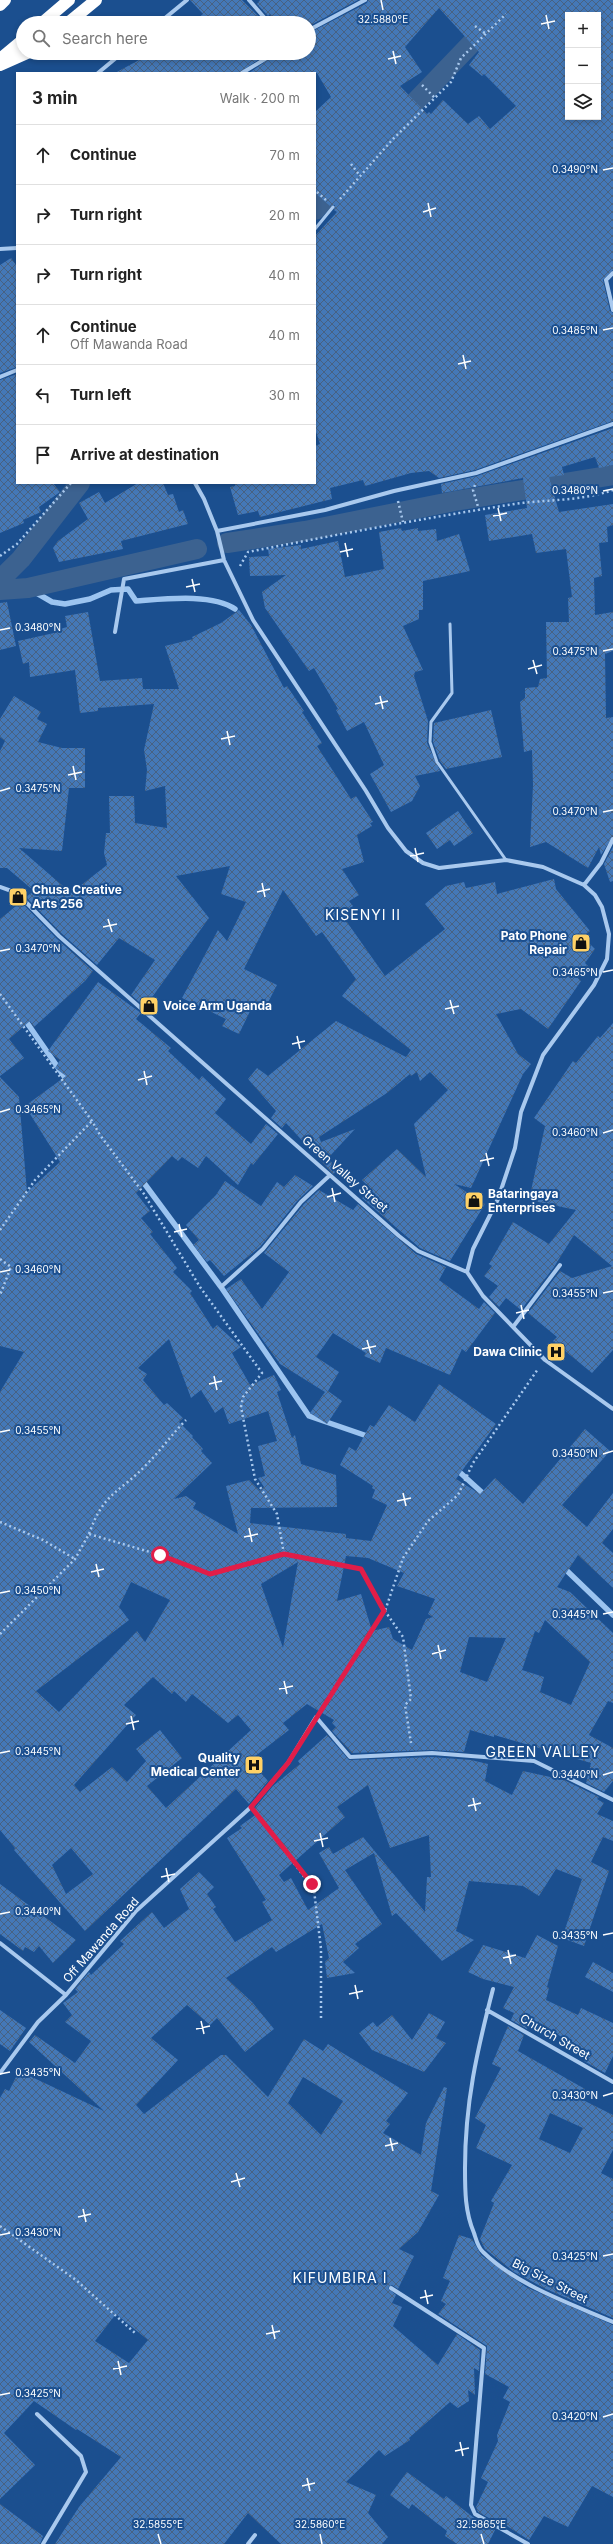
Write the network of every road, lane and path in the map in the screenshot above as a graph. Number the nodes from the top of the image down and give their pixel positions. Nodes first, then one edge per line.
1 (5, 0) edge
2 (69, 0) edge
3 (96, 0) edge
4 (188, 0) edge
5 (250, 0) edge
6 (365, 0) edge
7 (0, 5) edge
8 (506, 14) dead end
9 (50, 16) edge
10 (77, 16) edge
11 (168, 16) edge
12 (263, 16) edge
13 (316, 26) edge
14 (475, 26) dead end
15 (486, 34) junction
16 (16, 46) edge
17 (16, 58) edge
18 (0, 59) edge
19 (114, 60) edge
20 (263, 60) edge
21 (0, 65) edge
22 (100, 72) edge
23 (244, 72) edge
24 (422, 85) dead end
25 (435, 98) junction
26 (351, 164) dead end
27 (360, 176) junction
28 (333, 207) joint
29 (316, 228) edge
30 (16, 248) edge
31 (0, 249) edge
32 (613, 273) edge
33 (613, 310) edge
34 (16, 370) edge
35 (0, 377) edge
36 (613, 424) edge
37 (70, 484) edge
38 (196, 484) edge
39 (473, 490) dead end
40 (613, 490) edge
41 (398, 501) dead end
42 (479, 510) junction
43 (403, 522) junction
44 (217, 531) junction
45 (0, 556) edge
46 (224, 560) junction
47 (232, 578) junction
48 (450, 624) dead end
49 (115, 632) dead end
50 (613, 839) edge
51 (506, 860) junction
52 (584, 886) junction
53 (0, 887) edge
54 (0, 994) edge
55 (92, 1121) junction
56 (330, 1176) junction
57 (0, 1230) edge
58 (0, 1259) edge
59 (560, 1265) dead end
60 (467, 1272) junction
61 (221, 1287) dead end
62 (0, 1295) edge
63 (513, 1327) junction
64 (545, 1360) junction
65 (613, 1408) edge
66 (186, 1420) dead end
67 (0, 1522) edge
68 (89, 1534) junction
69 (284, 1554) junction
70 (75, 1559) junction
71 (384, 1611) junction
72 (0, 1634) edge
73 (316, 1717) junction
74 (412, 1754) junction
75 (613, 1800) edge
76 (251, 1807) junction
77 (0, 1943) edge
78 (493, 1989) dead end
79 (66, 1995) junction
80 (487, 2010) junction
81 (321, 2018) dead end
82 (0, 2073) edge
83 (613, 2082) edge
84 (0, 2226) edge
85 (391, 2288) dead end
86 (613, 2322) edge
87 (136, 2333) dead end
88 (37, 2414) dead end
89 (255, 2535) dead end
90 (43, 2544) edge
91 (248, 2544) edge
92 (528, 2544) edge

1 - 7 highway
2 - 9 highway
3 - 10 highway
4 - 11 street
5 - 12 street
6 - 13 street
8 - 15 path
14 - 15 path
15 - 25 path
16 - 18 highway
17 - 21 highway
19 - 22 street
20 - 23 street
24 - 25 path
25 - 27 path
26 - 27 path
27 - 28 path
28 - 29 lane
30 - 31 street
32 - 33 street
34 - 35 street
36 - 44 street
37 - 45 path
38 - 44 street
39 - 42 path
40 - 42 path
41 - 43 path
42 - 43 path
43 - 47 path
44 - 46 street
46 - 47 street
46 - 49 street
47 - 51 street
48 - 51 lane
50 - 52 street
51 - 52 street
52 - 60 street
53 - 56 street, Green Valley Street
54 - 55 path
55 - 57 path
55 - 69 path
56 - 60 street, Green Valley Street
56 - 61 street
58 - 62 path
59 - 63 street
60 - 63 street
63 - 64 street
64 - 65 street
64 - 71 path
66 - 68 path
67 - 70 path
68 - 69 path
68 - 70 path
69 - 71 path
70 - 72 path
71 - 73 path
71 - 74 path
73 - 74 street
73 - 76 street, Off Mawanda Road
74 - 75 street
76 - 79 street, Off Mawanda Road
76 - 81 path
77 - 79 street
78 - 80 street
79 - 82 street, Off Mawanda Road
80 - 83 street, Church Street
80 - 86 street, Big Size Street
84 - 87 path
85 - 92 street
88 - 90 street
89 - 91 street

